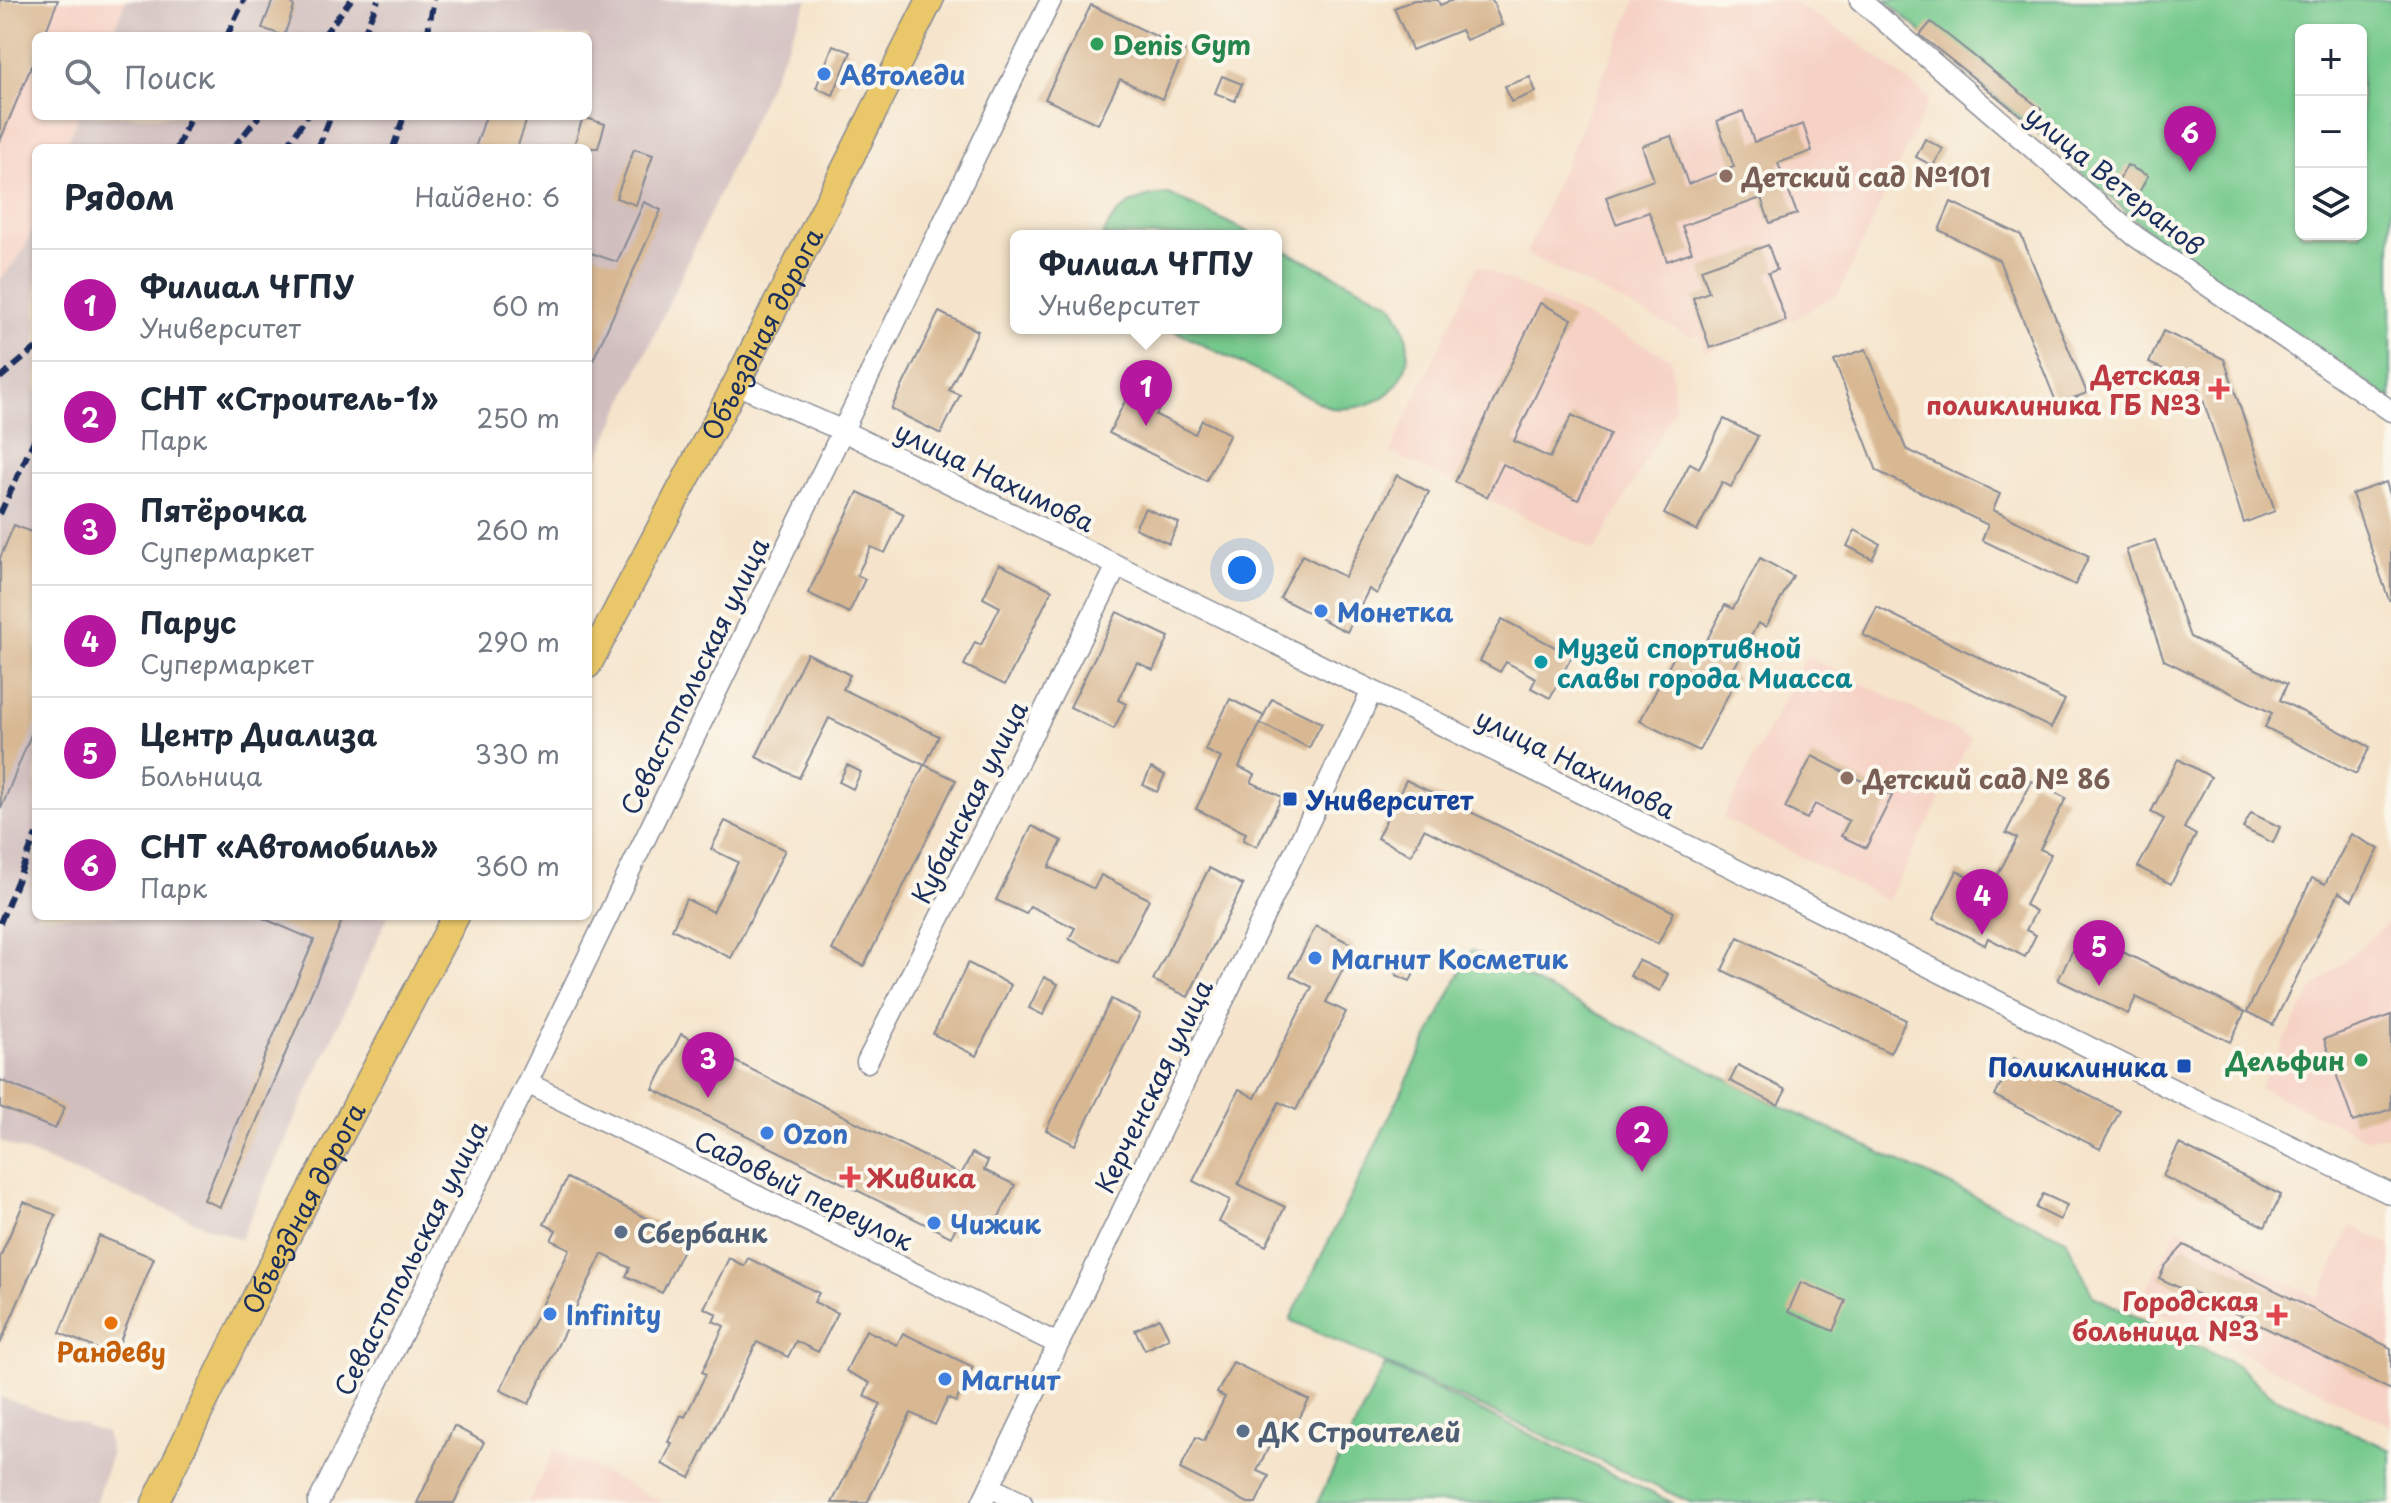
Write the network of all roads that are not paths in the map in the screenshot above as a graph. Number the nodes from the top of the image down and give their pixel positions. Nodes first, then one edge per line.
1 (930, 0) edge
2 (1051, 0) edge
3 (1860, 0) edge
4 (736, 384) junction
5 (2391, 411) edge
6 (841, 430) junction
7 (1117, 566) junction
8 (592, 657) edge
9 (1372, 691) junction
10 (454, 920) edge
11 (867, 1062) dead end
12 (527, 1083) junction
13 (2391, 1194) edge
14 (1058, 1344) junction
15 (986, 1495) edge
16 (155, 1503) edge
17 (318, 1503) edge
18 (1022, 1503) edge

1 - 4 main road, Объездная дорога
2 - 6 street, Севастопольская улица
3 - 5 street, улица Ветеранов
4 - 6 street, улица Нахимова
4 - 8 main road, Объездная дорога
6 - 7 street, улица Нахимова
6 - 12 street, Севастопольская улица
7 - 9 street, улица Нахимова
7 - 11 street, Кубанская улица
9 - 13 street, улица Нахимова
9 - 14 street, Керченская улица
10 - 16 main road, Объездная дорога
12 - 14 street, Садовый переулок
12 - 17 street, Севастопольская улица
14 - 15 street, Керченская улица
15 - 18 street

